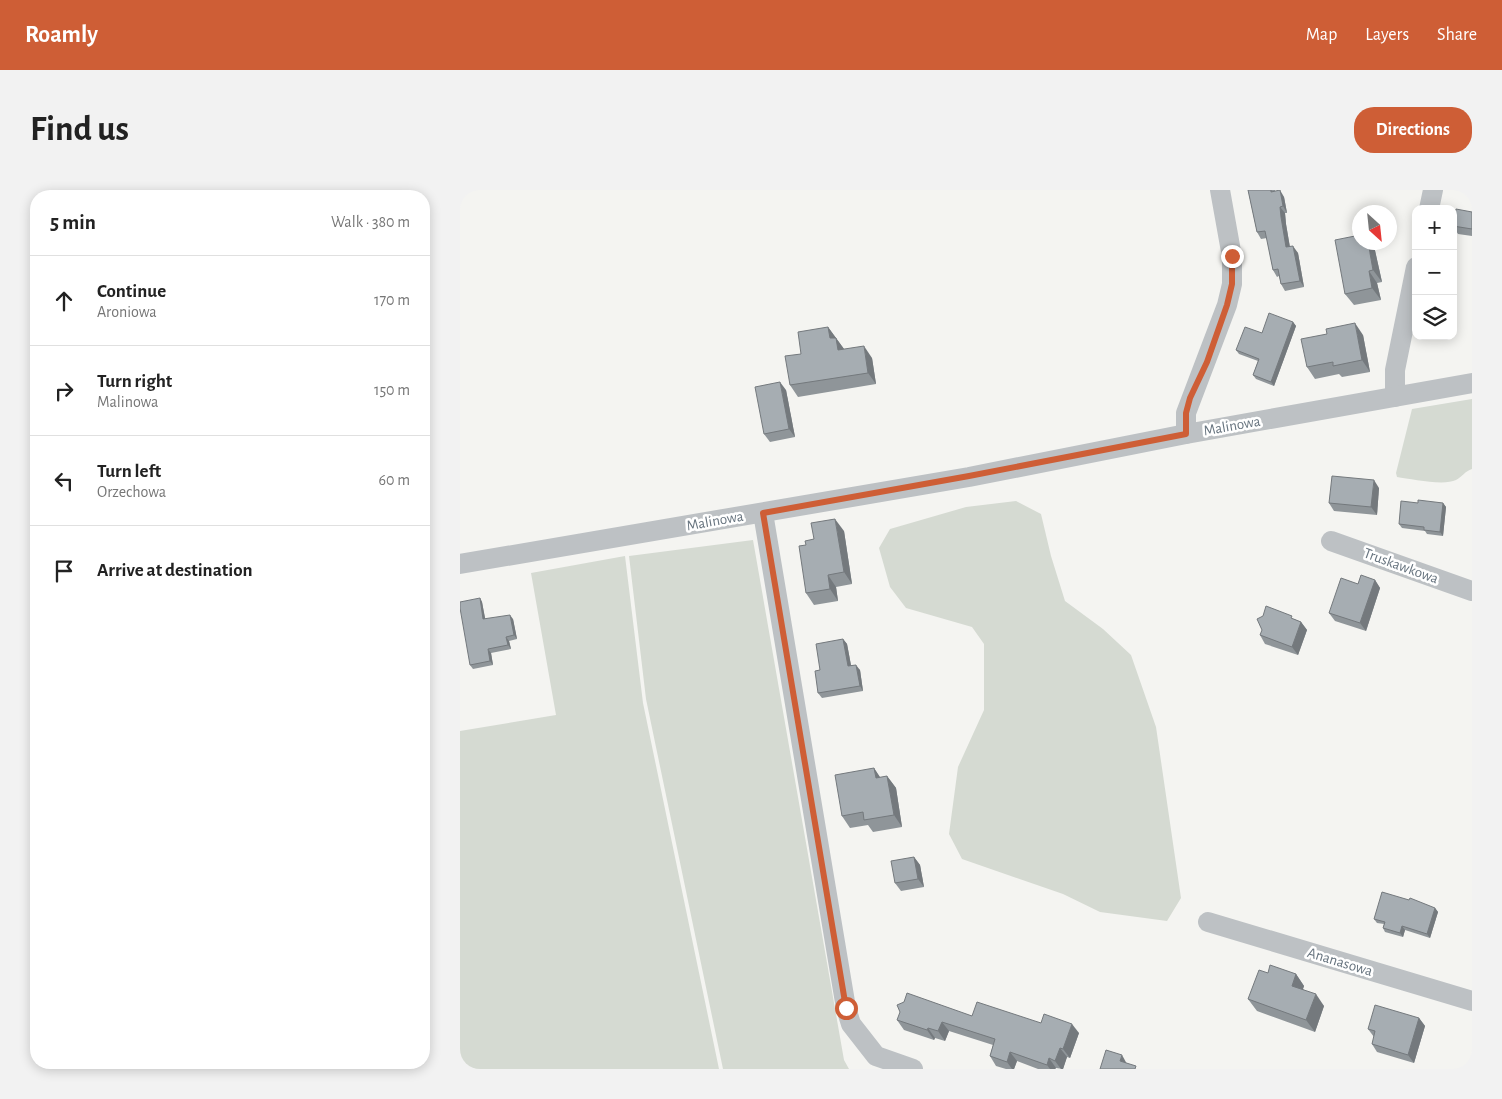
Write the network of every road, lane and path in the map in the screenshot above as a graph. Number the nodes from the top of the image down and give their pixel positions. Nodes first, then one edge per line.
1 (1220, 190) edge
2 (1433, 190) edge
3 (1430, 205) edge
4 (1412, 287) edge
5 (1472, 383) edge
6 (1395, 397) junction
7 (1186, 434) junction
8 (763, 513) junction
9 (1331, 541) dead end
10 (460, 564) edge
11 (1472, 591) edge
12 (1208, 922) dead end
13 (1472, 1001) edge
14 (913, 1069) edge

1 - 7 street
2 - 3 street
4 - 6 street
5 - 6 street, Malinowa
6 - 7 street, Malinowa
7 - 8 street, Malinowa
8 - 10 street, Malinowa
8 - 14 street
9 - 11 street, Truskawkowa
12 - 13 street, Ananasowa

